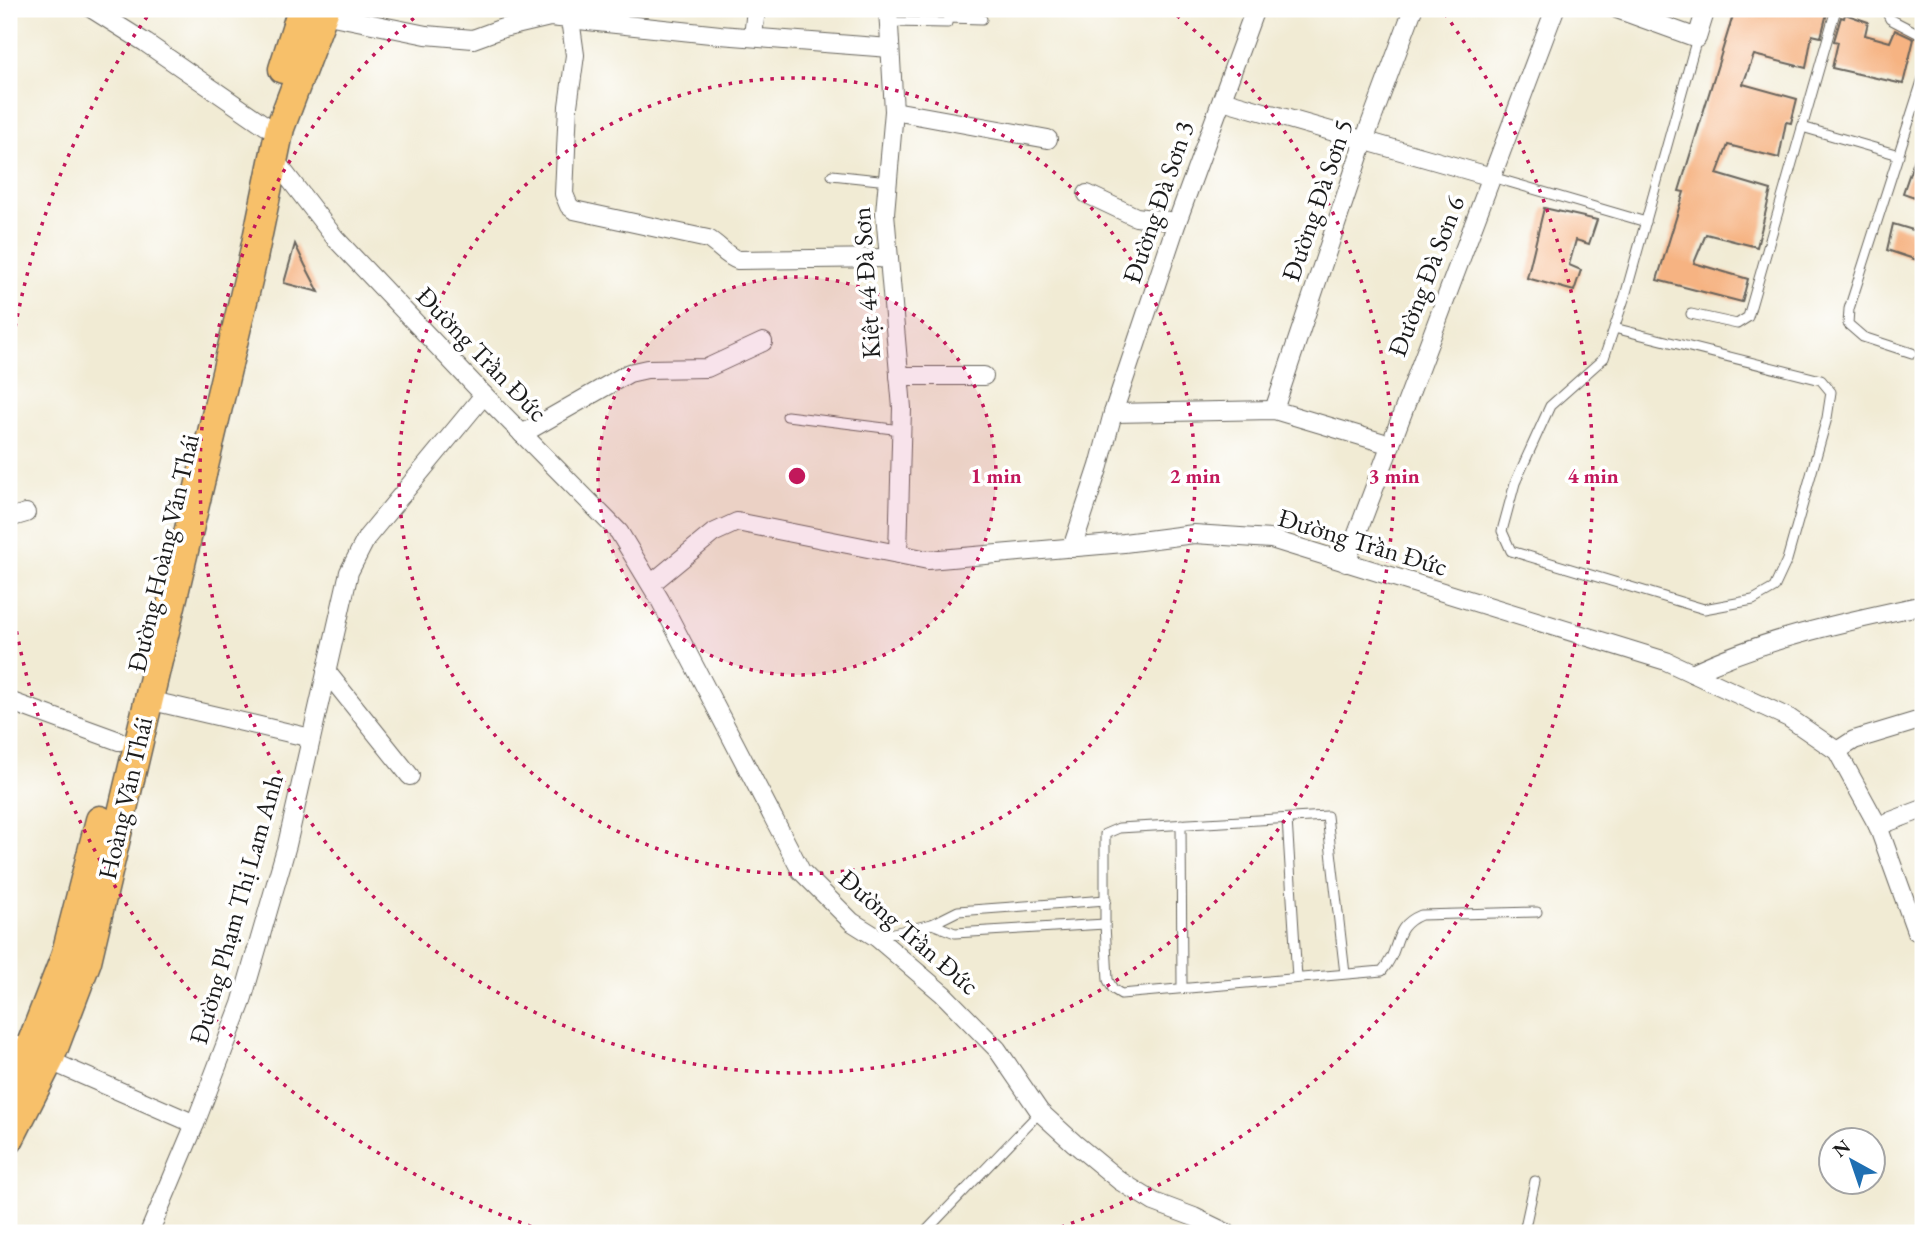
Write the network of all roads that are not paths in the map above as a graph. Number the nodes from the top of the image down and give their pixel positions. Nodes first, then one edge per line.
1 (92, 9) edge
2 (755, 9) edge
3 (1255, 9) edge
4 (1413, 9) edge
5 (1555, 9) edge
6 (1617, 9) edge
7 (1706, 9) edge
8 (1836, 9) edge
9 (1885, 9) edge
10 (317, 10) edge
11 (889, 15) edge
12 (570, 19) junction
13 (982, 19) dead end
14 (1923, 36) edge
15 (753, 37) junction
16 (1697, 38) junction
17 (890, 48) junction
18 (1923, 78) edge
19 (1222, 100) junction
20 (894, 111) junction
21 (266, 126) junction
22 (1802, 127) junction
23 (1048, 139) dead end
24 (1364, 141) junction
25 (1899, 155) junction
26 (267, 156) junction
27 (832, 175) dead end
28 (1492, 177) junction
29 (888, 181) junction
30 (1087, 194) dead end
31 (1177, 222) junction
32 (1646, 222) junction
33 (889, 258) junction
34 (1691, 314) dead end
35 (1614, 328) junction
36 (764, 342) dead end
37 (1912, 353) dead end
38 (899, 376) junction
39 (984, 376) dead end
40 (484, 395) junction
41 (1274, 410) junction
42 (1113, 413) junction
43 (787, 416) dead end
44 (901, 430) junction
45 (522, 434) junction
46 (1391, 445) junction
47 (1072, 548) junction
48 (898, 554) junction
49 (1346, 563) junction
50 (651, 584) junction
51 (1923, 608) edge
52 (326, 671) junction
53 (1692, 673) junction
54 (9, 701) edge
55 (148, 701) junction
56 (1920, 720) dead end
57 (311, 738) junction
58 (119, 741) junction
59 (1837, 751) junction
60 (410, 776) dead end
61 (1923, 809) edge
62 (1287, 818) junction
63 (1181, 824) junction
64 (1878, 826) junction
65 (1106, 900) junction
66 (1537, 912) dead end
67 (932, 924) junction
68 (1105, 924) junction
69 (1916, 931) dead end
70 (876, 937) junction
71 (1345, 974) junction
72 (1297, 978) junction
73 (1182, 988) junction
74 (29, 1052) edge
75 (9, 1092) edge
76 (1041, 1112) junction
77 (195, 1124) junction
78 (9, 1140) edge
79 (1535, 1181) dead end
80 (1195, 1225) edge
81 (149, 1233) edge
82 (924, 1233) edge
83 (1227, 1233) edge
84 (1520, 1233) edge

1 - 21 street
2 - 15 street
3 - 19 street, Đường Đà Sơn 3
4 - 24 street, Đường Đà Sơn 5
5 - 28 street, Đường Đà Sơn 6
6 - 16 street
7 - 16 street
8 - 22 lane
9 - 14 lane
10 - 12 street
10 - 21 main road, Đường Hoàng Văn Thái
10 - 26 main road, Đường Hoàng Văn Thái
11 - 13 lane
11 - 17 street, Kiệt 44 Đà Sơn
12 - 15 street
12 - 33 street
15 - 17 street
16 - 32 lane
17 - 20 street, Kiệt 44 Đà Sơn
18 - 25 lane
19 - 24 street
19 - 31 street, Đường Đà Sơn 3
20 - 23 street
20 - 29 street, Kiệt 44 Đà Sơn
21 - 26 main road, Đường Hoàng Văn Thái
22 - 25 lane
22 - 34 lane
24 - 28 street
24 - 41 street, Đường Đà Sơn 5
25 - 37 lane
26 - 40 street, Đường Trần Đức
26 - 55 main road, Hoàng Văn Thái
26 - 58 main road, Đường Hoàng Văn Thái
27 - 29 lane
28 - 32 lane
28 - 46 street, Đường Đà Sơn 6
29 - 33 street, Kiệt 44 Đà Sơn
30 - 31 street
31 - 42 street, Đường Đà Sơn 3
32 - 35 lane
33 - 38 street, Kiệt 44 Đà Sơn
35 - 35 lane
36 - 45 street
38 - 39 street
38 - 44 street, Kiệt 44 Đà Sơn
40 - 45 street, Đường Trần Đức
40 - 52 street, Đường Phạm Thị Lam Anh
41 - 42 street
41 - 46 street
42 - 47 street, Đường Đà Sơn 3
43 - 44 lane
44 - 48 street, Kiệt 44 Đà Sơn
45 - 50 street, Đường Trần Đức
46 - 49 street, Đường Đà Sơn 6
47 - 48 street, Đường Trần Đức
47 - 49 street, Đường Trần Đức
48 - 50 street, Đường Trần Đức
49 - 53 street, Đường Trần Đức
50 - 70 street, Đường Trần Đức
51 - 53 street
52 - 57 street, Đường Phạm Thị Lam Anh
52 - 60 street
53 - 59 street, Đường Trần Đức
54 - 58 street
55 - 57 street
55 - 74 main road, Hoàng Văn Thái
56 - 59 street
57 - 77 street, Đường Phạm Thị Lam Anh
58 - 74 main road, Đường Hoàng Văn Thái
59 - 64 street, Đường Trần Đức
61 - 64 street
62 - 63 lane
62 - 71 lane
62 - 72 lane
63 - 65 lane
63 - 73 lane
64 - 69 street, Đường Trần Đức
65 - 67 lane
65 - 68 lane
66 - 71 lane
67 - 68 lane
67 - 70 lane
68 - 73 lane
70 - 76 street, Đường Trần Đức
71 - 72 lane
72 - 73 lane
74 - 75 main road, Đường Hoàng Văn Thái
74 - 77 street
74 - 78 main road, Hoàng Văn Thái
76 - 80 street, Đường Trần Đức
76 - 82 lane
77 - 81 street, Đường Phạm Thị Lam Anh
79 - 84 lane
80 - 83 street, Đường Trần Đức

